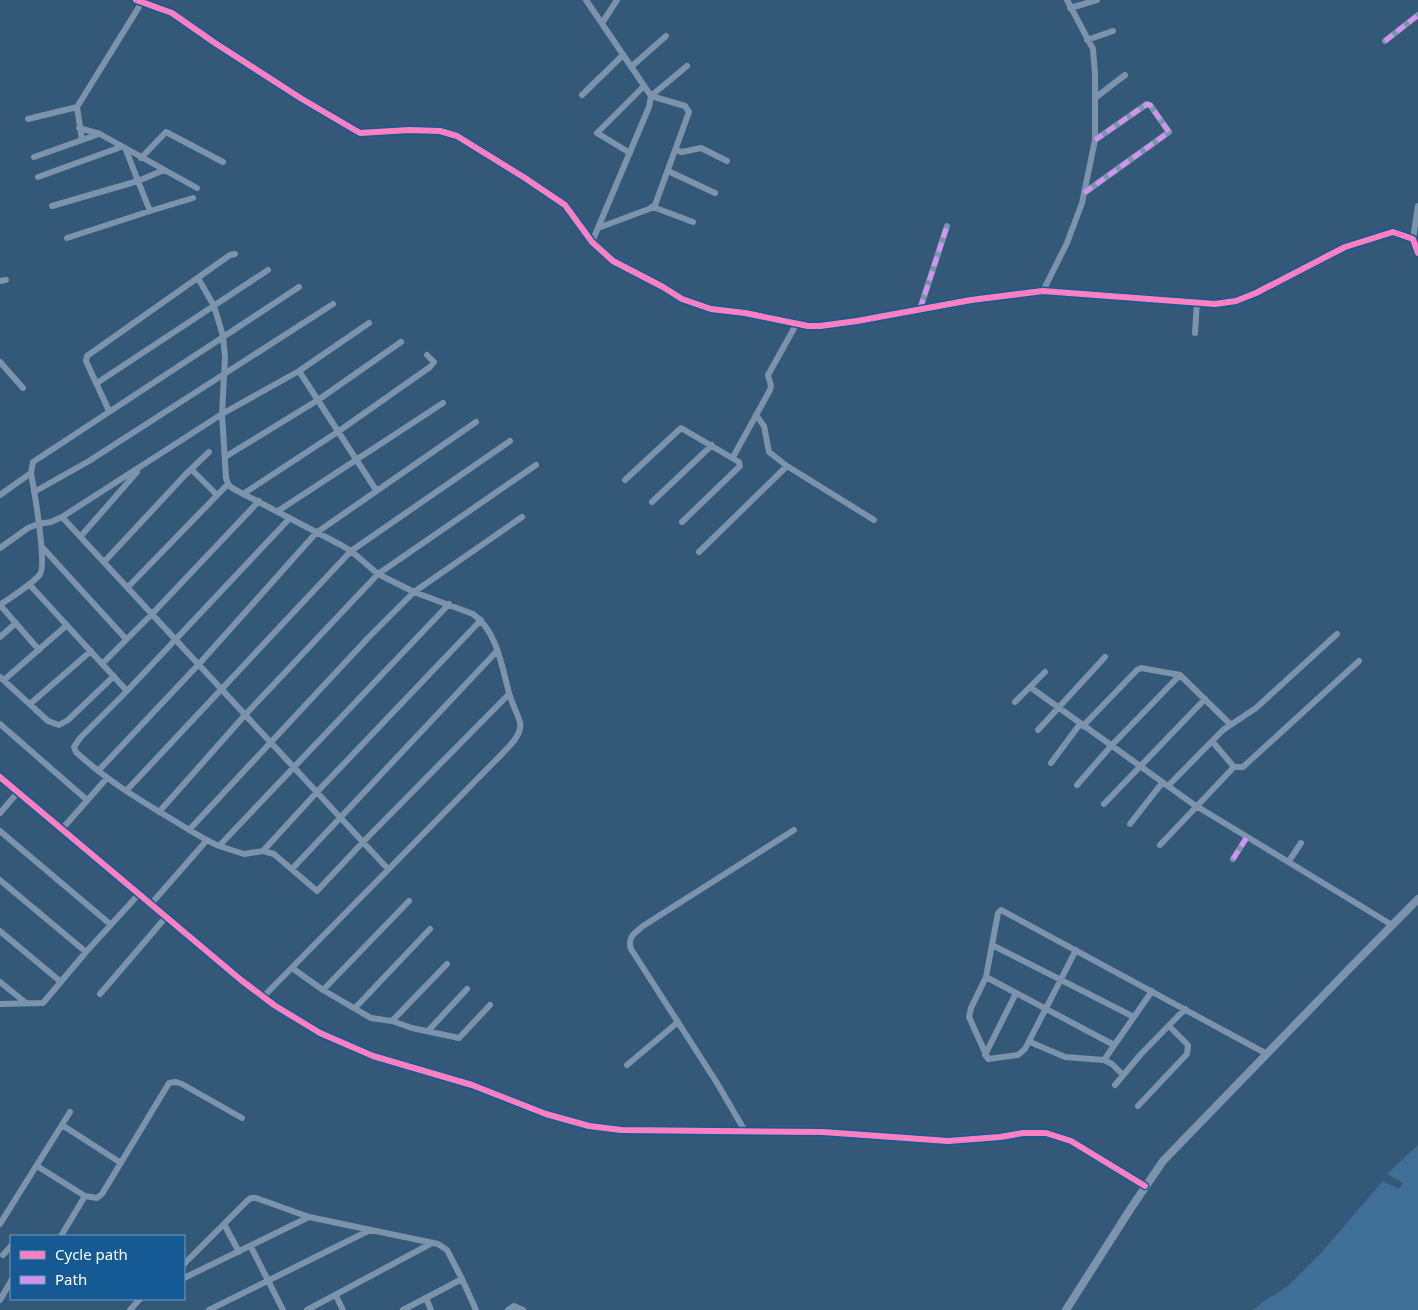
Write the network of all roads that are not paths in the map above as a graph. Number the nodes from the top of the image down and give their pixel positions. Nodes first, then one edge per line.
1 (586, 0) edge
2 (617, 0) edge
3 (1066, 0) edge
4 (1097, 0) edge
5 (139, 1) edge
6 (1070, 8) junction
7 (1418, 15) edge
8 (602, 23) junction
9 (1113, 31) dead end
10 (666, 36) dead end
11 (1087, 40) junction
12 (1385, 41) dead end
13 (623, 55) junction
14 (687, 66) dead end
15 (631, 67) junction
16 (1125, 75) dead end
17 (644, 86) junction
18 (582, 95) dead end
19 (651, 96) junction
20 (1095, 98) junction
21 (77, 107) junction
22 (28, 119) dead end
23 (79, 128) junction
24 (100, 134) junction
25 (82, 140) junction
26 (1095, 140) junction
27 (124, 148) junction
28 (675, 150) junction
29 (630, 153) junction
30 (34, 157) dead end
31 (141, 158) junction
32 (727, 161) dead end
33 (223, 162) dead end
34 (164, 170) junction
35 (668, 171) junction
36 (38, 177) dead end
37 (138, 181) junction
38 (197, 188) dead end
39 (1084, 193) junction
40 (715, 194) dead end
41 (193, 198) dead end
42 (52, 206) dead end
43 (1418, 206) edge
44 (653, 207) junction
45 (150, 211) junction
46 (693, 222) dead end
47 (947, 226) dead end
48 (598, 228) junction
49 (67, 238) dead end
50 (1413, 240) junction
51 (592, 242) junction
52 (1418, 253) edge
53 (235, 254) dead end
54 (268, 270) dead end
55 (198, 278) junction
56 (299, 287) dead end
57 (1043, 290) junction
58 (1197, 302) junction
59 (333, 304) dead end
60 (214, 306) junction
61 (920, 309) junction
62 (369, 323) dead end
63 (797, 323) junction
64 (1195, 333) dead end
65 (223, 336) junction
66 (401, 342) dead end
67 (427, 355) dead end
68 (0, 362) edge
69 (299, 371) junction
70 (224, 374) junction
71 (97, 383) junction
72 (23, 388) dead end
73 (318, 400) junction
74 (443, 403) dead end
75 (109, 411) junction
76 (222, 414) junction
77 (756, 415) junction
78 (476, 422) dead end
79 (339, 431) junction
80 (510, 441) dead end
81 (712, 445) junction
82 (209, 452) dead end
83 (225, 456) junction
84 (734, 457) junction
85 (357, 460) junction
86 (143, 465) junction
87 (536, 465) dead end
88 (787, 466) junction
89 (191, 469) junction
90 (31, 474) junction
91 (625, 480) dead end
92 (228, 484) junction
93 (376, 490) junction
94 (34, 492) junction
95 (243, 494) junction
96 (0, 495) edge
97 (217, 495) junction
98 (259, 501) junction
99 (652, 502) dead end
100 (278, 511) junction
101 (62, 517) junction
102 (522, 517) dead end
103 (290, 518) junction
104 (874, 520) dead end
105 (682, 522) dead end
106 (38, 524) junction
107 (316, 533) junction
108 (81, 536) junction
109 (42, 547) junction
110 (0, 548) edge
111 (351, 551) junction
112 (698, 552) dead end
113 (104, 562) junction
114 (378, 574) junction
115 (28, 584) junction
116 (128, 586) junction
117 (414, 592) junction
118 (449, 604) junction
119 (0, 605) edge
120 (152, 614) junction
121 (481, 620) junction
122 (16, 623) junction
123 (66, 625) junction
124 (1337, 634) dead end
125 (0, 637) edge
126 (126, 639) junction
127 (176, 639) junction
128 (39, 650) junction
129 (91, 651) junction
130 (497, 651) junction
131 (1105, 657) dead end
132 (1360, 661) dead end
133 (102, 664) junction
134 (199, 664) junction
135 (1045, 672) dead end
136 (114, 676) junction
137 (1180, 676) junction
138 (2, 679) edge
139 (1030, 687) junction
140 (222, 690) junction
141 (127, 691) junction
142 (509, 694) junction
143 (1205, 699) junction
144 (1015, 702) dead end
145 (30, 704) junction
146 (1059, 708) junction
147 (246, 715) junction
148 (0, 724) edge
149 (1230, 724) junction
150 (1082, 725) junction
151 (1038, 730) dead end
152 (1212, 741) junction
153 (270, 742) junction
154 (1111, 746) junction
155 (1051, 762) dead end
156 (293, 767) junction
157 (1140, 767) junction
158 (1234, 767) junction
159 (98, 771) junction
160 (0, 777) edge
161 (106, 778) junction
162 (1077, 785) dead end
163 (1165, 785) junction
164 (18, 792) junction
165 (126, 792) junction
166 (317, 792) junction
167 (88, 800) junction
168 (1104, 804) dead end
169 (1196, 806) junction
170 (159, 812) junction
171 (0, 813) edge
172 (340, 817) junction
173 (1130, 824) dead end
174 (62, 829) junction
175 (0, 830) edge
176 (189, 830) junction
177 (794, 830) dead end
178 (1246, 837) junction
179 (207, 840) junction
180 (364, 842) junction
181 (1301, 843) dead end
182 (1160, 845) dead end
183 (219, 846) junction
184 (263, 851) junction
185 (1233, 859) dead end
186 (1289, 862) junction
187 (292, 869) junction
188 (388, 869) junction
189 (0, 880) edge
190 (139, 894) junction
191 (1418, 899) edge
192 (409, 901) dead end
193 (151, 904) junction
194 (166, 917) junction
195 (110, 924) junction
196 (1392, 925) junction
197 (430, 929) dead end
198 (0, 931) edge
199 (992, 945) junction
200 (1076, 950) junction
201 (86, 952) junction
202 (447, 964) dead end
203 (292, 968) junction
204 (986, 977) junction
205 (1062, 979) junction
206 (0, 982) edge
207 (61, 982) junction
208 (468, 989) dead end
209 (323, 990) junction
210 (1152, 991) junction
211 (1016, 993) junction
212 (100, 994) dead end
213 (263, 997) junction
214 (26, 1003) junction
215 (0, 1004) edge
216 (490, 1005) dead end
217 (355, 1008) junction
218 (1046, 1009) junction
219 (1185, 1009) junction
220 (1134, 1017) junction
221 (392, 1021) junction
222 (678, 1022) junction
223 (1169, 1026) junction
224 (428, 1031) junction
225 (1030, 1042) junction
226 (1114, 1045) junction
227 (1267, 1054) junction
228 (985, 1055) junction
229 (1104, 1060) junction
230 (627, 1065) dead end
231 (1123, 1075) junction
232 (1115, 1085) dead end
233 (1138, 1106) dead end
234 (70, 1112) dead end
235 (242, 1118) dead end
236 (62, 1125) junction
237 (745, 1131) junction
238 (121, 1163) junction
239 (37, 1166) junction
240 (1145, 1186) junction
241 (85, 1196) junction
242 (309, 1218) junction
243 (0, 1224) edge
244 (224, 1224) junction
245 (370, 1230) junction
246 (62, 1235) edge
247 (432, 1243) junction
248 (251, 1247) junction
249 (239, 1252) junction
250 (185, 1263) edge
251 (185, 1278) edge
252 (462, 1279) junction
253 (268, 1281) junction
254 (10, 1283) edge
255 (336, 1296) junction
256 (426, 1298) junction
257 (0, 1300) edge
258 (139, 1300) edge
259 (130, 1310) edge
260 (209, 1310) edge
261 (283, 1310) edge
262 (307, 1310) edge
263 (342, 1310) edge
264 (403, 1310) edge
265 (431, 1310) edge
266 (476, 1310) edge
267 (508, 1310) edge
268 (523, 1310) edge
269 (1066, 1310) edge

1 - 8 street
2 - 8 street
3 - 6 street
4 - 6 street
5 - 21 street
5 - 51 street
6 - 11 street
7 - 12 street
8 - 13 street
9 - 11 street
10 - 15 street
11 - 20 street
13 - 15 street
13 - 18 street
14 - 19 street
15 - 17 street
16 - 20 street
17 - 19 street
17 - 29 street
19 - 28 street
19 - 29 street
20 - 26 street
21 - 22 street
21 - 23 street
23 - 24 street
23 - 25 street
24 - 25 street
24 - 27 street
25 - 30 street
26 - 39 street
26 - 39 street
27 - 31 street
27 - 36 street
27 - 37 street
28 - 32 street
28 - 35 street
29 - 48 street
31 - 33 street
31 - 34 street
34 - 37 street
34 - 38 street
35 - 40 street
35 - 44 street
37 - 42 street
37 - 45 street
39 - 57 street
41 - 45 street
43 - 50 street
44 - 46 street
44 - 48 street
45 - 49 street
47 - 61 street
48 - 51 street
50 - 52 street
50 - 58 street
51 - 63 street
53 - 55 street
54 - 60 street
55 - 60 street
55 - 71 street
56 - 65 street
57 - 58 street
57 - 61 street
58 - 64 street
59 - 70 street
60 - 65 street
60 - 71 street
61 - 63 street
62 - 69 street
63 - 77 street
65 - 70 street
65 - 75 street
66 - 73 street
67 - 79 street
68 - 72 street
69 - 73 street
69 - 76 street
70 - 76 street
70 - 94 street
71 - 75 street
73 - 79 street
73 - 83 street
74 - 85 street
75 - 90 street
76 - 83 street
76 - 86 street
77 - 84 street
77 - 88 street
78 - 93 street
79 - 85 street
79 - 95 street
80 - 111 street
81 - 84 street
81 - 91 street
81 - 99 street
82 - 89 street
83 - 92 street
84 - 105 street
85 - 93 street
85 - 100 street
86 - 101 street
86 - 108 street
87 - 114 street
88 - 104 street
88 - 112 street
89 - 97 street
89 - 113 street
90 - 94 street
90 - 96 street
92 - 95 street
92 - 97 street
93 - 107 street
94 - 106 street
95 - 98 street
97 - 116 street
98 - 100 street
98 - 120 street
100 - 103 street
101 - 106 street
101 - 108 street
102 - 117 street
103 - 107 street
103 - 127 street
106 - 109 street
106 - 110 street
107 - 111 street
107 - 134 street
108 - 113 street
109 - 115 street
109 - 126 street
111 - 114 street
111 - 140 street
113 - 116 street
114 - 117 street
114 - 147 street
115 - 119 street
115 - 123 street
116 - 120 street
117 - 118 street
117 - 153 street
118 - 121 street
118 - 156 street
119 - 122 street
120 - 126 street
120 - 127 street
121 - 130 street
121 - 166 street
122 - 125 street
122 - 128 street
123 - 128 street
123 - 129 street
124 - 149 street
126 - 133 street
127 - 134 street
127 - 141 street
128 - 138 street
129 - 133 street
129 - 145 street
130 - 142 street
130 - 172 street
131 - 146 street
132 - 158 street
133 - 136 street
134 - 140 street
134 - 159 street
135 - 139 street
136 - 141 street
136 - 145 street
137 - 143 street
137 - 150 street
137 - 154 street
138 - 145 street
139 - 144 street
139 - 146 street
140 - 147 street
140 - 165 street
141 - 159 street
142 - 180 street
142 - 188 street
143 - 149 street
143 - 157 street
146 - 150 street
146 - 151 street
147 - 153 street
147 - 170 street
148 - 167 street
149 - 152 street
150 - 154 street
150 - 155 street
152 - 158 street
152 - 163 street
153 - 156 street
153 - 176 street
154 - 157 street
154 - 162 street
156 - 166 street
156 - 183 street
157 - 163 street
157 - 168 street
158 - 169 street
159 - 161 street
160 - 164 street
161 - 165 street
161 - 167 street
163 - 169 street
163 - 173 street
164 - 171 street
164 - 174 street
165 - 170 street
166 - 172 street
166 - 184 street
167 - 174 street
169 - 178 street
169 - 182 street
170 - 176 street
172 - 180 street
172 - 187 street
174 - 190 street
175 - 195 street
176 - 179 street
177 - 222 street
178 - 185 street
178 - 186 street
179 - 183 street
179 - 193 street
180 - 187 street
180 - 188 street
181 - 186 street
183 - 184 street
184 - 187 street
186 - 196 street
188 - 203 street
189 - 201 street
190 - 193 street
190 - 195 street
191 - 196 street
192 - 209 street
193 - 194 street
194 - 212 street
194 - 213 street
195 - 201 street
196 - 227 street
197 - 217 street
198 - 207 street
199 - 200 street
199 - 204 street
199 - 205 street
200 - 205 street
200 - 210 street
201 - 207 street
202 - 221 street
203 - 209 street
203 - 213 street
204 - 211 street
204 - 228 street
205 - 218 street
205 - 220 street
206 - 214 street
207 - 214 street
208 - 224 street
209 - 217 street
210 - 219 street
210 - 220 street
211 - 218 street
211 - 228 street
213 - 237 street
214 - 215 street
216 - 224 street
217 - 221 street
218 - 225 street
218 - 226 street
219 - 223 street
219 - 227 street
220 - 226 street
221 - 224 street
222 - 230 street
222 - 237 street
223 - 231 street
223 - 233 street
225 - 228 street
225 - 229 street
226 - 229 street
227 - 240 street
229 - 231 street
231 - 232 street
234 - 236 street
235 - 238 street
236 - 238 street
236 - 239 street
237 - 240 street
238 - 241 street
239 - 241 street
239 - 243 street
240 - 269 street
241 - 246 street
242 - 244 street
242 - 245 street
242 - 248 street
244 - 249 street
244 - 250 street
245 - 247 street
245 - 253 street
247 - 252 street
247 - 255 street
248 - 249 street
248 - 253 street
249 - 251 street
252 - 256 street
252 - 266 street
253 - 260 street
253 - 261 street
254 - 257 street
255 - 262 street
255 - 263 street
256 - 264 street
256 - 265 street
258 - 259 street
267 - 268 street

